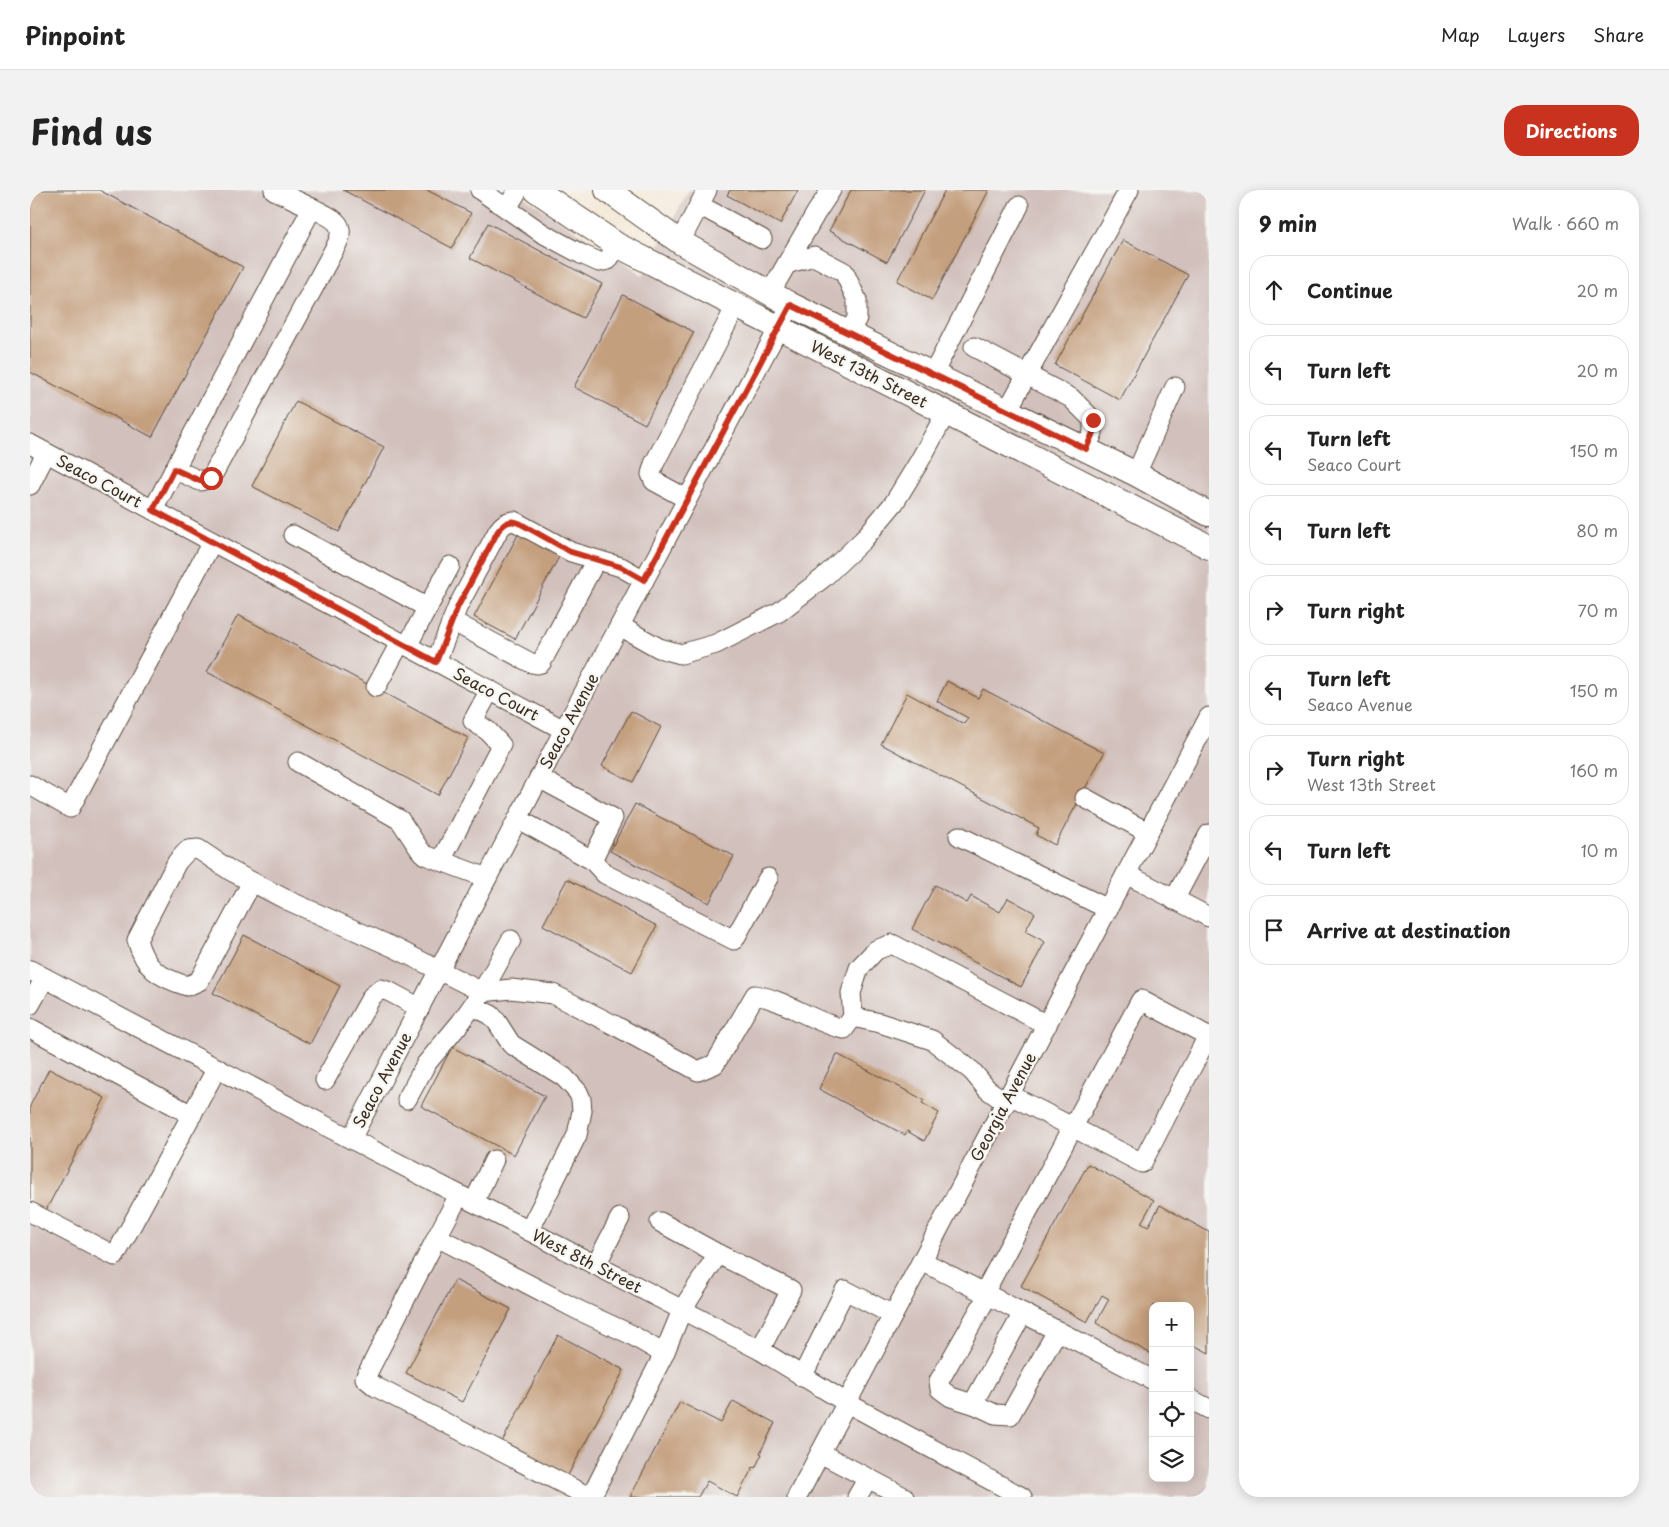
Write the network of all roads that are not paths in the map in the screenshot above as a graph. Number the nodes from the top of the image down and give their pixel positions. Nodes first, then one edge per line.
1 (274, 190) edge
2 (480, 190) edge
3 (518, 190) edge
4 (536, 190) edge
5 (606, 190) edge
6 (831, 190) edge
7 (1129, 190) edge
8 (703, 198) edge
9 (1019, 206) dead end
10 (312, 208) junction
11 (506, 208) junction
12 (572, 216) junction
13 (762, 238) dead end
14 (555, 240) junction
15 (680, 242) junction
16 (617, 245) junction
17 (787, 264) junction
18 (770, 293) junction
19 (791, 305) junction
20 (736, 306) junction
21 (778, 328) junction
22 (849, 333) junction
23 (974, 347) dead end
24 (933, 374) junction
25 (1027, 374) junction
26 (1175, 387) dead end
27 (1007, 411) junction
28 (946, 413) junction
29 (38, 449) edge
30 (1086, 449) junction
31 (174, 469) junction
32 (1136, 474) junction
33 (30, 485) edge
34 (687, 499) junction
35 (153, 510) junction
36 (1209, 514) edge
37 (293, 535) dead end
38 (212, 542) junction
39 (1209, 547) edge
40 (596, 560) junction
41 (450, 566) dead end
42 (644, 580) junction
43 (428, 608) junction
44 (452, 622) junction
45 (620, 626) junction
46 (404, 644) junction
47 (436, 662) junction
48 (376, 687) dead end
49 (490, 690) junction
50 (1209, 717) edge
51 (564, 730) junction
52 (298, 762) dead end
53 (539, 778) junction
54 (30, 785) edge
55 (1085, 798) dead end
56 (518, 819) junction
57 (1147, 832) junction
58 (1209, 834) edge
59 (959, 836) dead end
60 (592, 860) junction
61 (441, 861) junction
62 (1126, 874) junction
63 (487, 878) junction
64 (768, 878) dead end
65 (252, 882) junction
66 (1174, 900) junction
67 (1108, 909) junction
68 (1209, 917) edge
69 (511, 940) dead end
70 (440, 970) junction
71 (37, 974) edge
72 (477, 999) junction
73 (30, 1005) edge
74 (420, 1008) junction
75 (853, 1016) junction
76 (1047, 1025) junction
77 (30, 1028) edge
78 (217, 1068) junction
79 (325, 1080) dead end
80 (407, 1099) dead end
81 (1008, 1099) junction
82 (192, 1115) junction
83 (1073, 1128) junction
84 (351, 1139) junction
85 (494, 1160) dead end
86 (467, 1199) junction
87 (30, 1212) edge
88 (620, 1218) dead end
89 (660, 1222) dead end
90 (529, 1231) junction
91 (438, 1237) junction
92 (718, 1254) junction
93 (922, 1261) junction
94 (596, 1265) junction
95 (986, 1294) junction
96 (682, 1310) junction
97 (1023, 1313) junction
98 (893, 1315) junction
99 (1057, 1330) junction
100 (760, 1350) junction
101 (664, 1354) junction
102 (802, 1377) junction
103 (1149, 1378) edge
104 (1194, 1401) edge
105 (847, 1403) junction
106 (976, 1405) junction
107 (1209, 1409) edge
108 (820, 1453) junction
109 (868, 1478) junction
110 (561, 1490) edge
111 (590, 1497) edge
112 (797, 1497) edge
113 (857, 1497) edge
114 (904, 1497) edge
115 (1022, 1497) edge

1 - 10 street
2 - 11 street
3 - 11 street
4 - 12 main road, West 13th Street
5 - 15 main road, West 13th Street
6 - 17 street
7 - 25 street
8 - 13 street
8 - 15 street
9 - 24 street
10 - 31 street
10 - 31 street
11 - 14 street
12 - 14 street
12 - 16 main road, West 13th Street
14 - 16 street
15 - 18 main road, West 13th Street
16 - 20 main road, West 13th Street
17 - 18 street
17 - 22 street
18 - 19 main road, West 13th Street
19 - 21 street, Seaco Avenue
19 - 22 main road, West 13th Street
20 - 21 main road, West 13th Street
20 - 34 street
21 - 28 main road, West 13th Street
21 - 34 street, Seaco Avenue
22 - 24 main road, West 13th Street
23 - 25 street
24 - 27 main road, West 13th Street
25 - 27 street
25 - 30 street
26 - 32 street
27 - 30 main road, West 13th Street
28 - 39 main road, West 13th Street
28 - 45 street
29 - 33 street
29 - 35 street, Seaco Court
30 - 32 main road, West 13th Street
31 - 35 street
32 - 36 main road, West 13th Street
34 - 42 street, Seaco Avenue
35 - 38 street, Seaco Court
37 - 43 street
38 - 46 street, Seaco Court
38 - 54 street
40 - 42 street
40 - 44 street
40 - 44 street
41 - 43 street
42 - 45 street, Seaco Avenue
43 - 46 street
44 - 47 street
45 - 51 street, Seaco Avenue
46 - 47 street, Seaco Court
46 - 48 street
47 - 49 street, Seaco Court
49 - 51 street, Seaco Court
49 - 61 street
50 - 57 street, Georgia Avenue
51 - 53 street, Seaco Avenue
52 - 61 street
53 - 56 street, Seaco Avenue
53 - 60 street
55 - 57 street
56 - 60 street
56 - 63 street, Seaco Avenue
57 - 62 street, Georgia Avenue
58 - 66 street
59 - 67 street
60 - 64 street
61 - 63 street
62 - 66 street
62 - 67 street, Georgia Avenue
63 - 70 street, Seaco Avenue
65 - 65 street
65 - 70 street
66 - 68 street
67 - 76 street, Georgia Avenue
69 - 72 street
70 - 72 street
70 - 74 street, Seaco Avenue
71 - 73 street
71 - 78 street, West 8th Street
72 - 75 street
72 - 80 street
72 - 90 street
74 - 79 street
74 - 84 street, Seaco Avenue
75 - 76 street
75 - 81 street
76 - 81 street, Georgia Avenue
77 - 82 street
78 - 82 street
78 - 84 street, West 8th Street
81 - 83 street
81 - 93 street, Georgia Avenue
82 - 87 street
83 - 83 street
83 - 95 street
84 - 86 street, West 8th Street
85 - 86 street
86 - 90 street, West 8th Street
86 - 91 street
88 - 94 street
89 - 92 street
90 - 94 street, West 8th Street
91 - 101 street
91 - 110 street
92 - 96 street
92 - 100 street
93 - 95 street
93 - 98 street, Georgia Avenue
94 - 96 street, West 8th Street
95 - 97 street
95 - 106 street
96 - 100 street, West 8th Street
96 - 101 street
97 - 99 street
97 - 106 street
98 - 102 street
98 - 105 street, Georgia Avenue
99 - 103 street
99 - 106 street
100 - 102 street, West 8th Street
101 - 111 street
102 - 105 street, West 8th Street
104 - 107 street
105 - 108 street, Georgia Avenue
105 - 115 street, West 8th Street
108 - 109 street
108 - 112 street, Georgia Avenue
109 - 113 street
109 - 114 street
110 - 111 street

